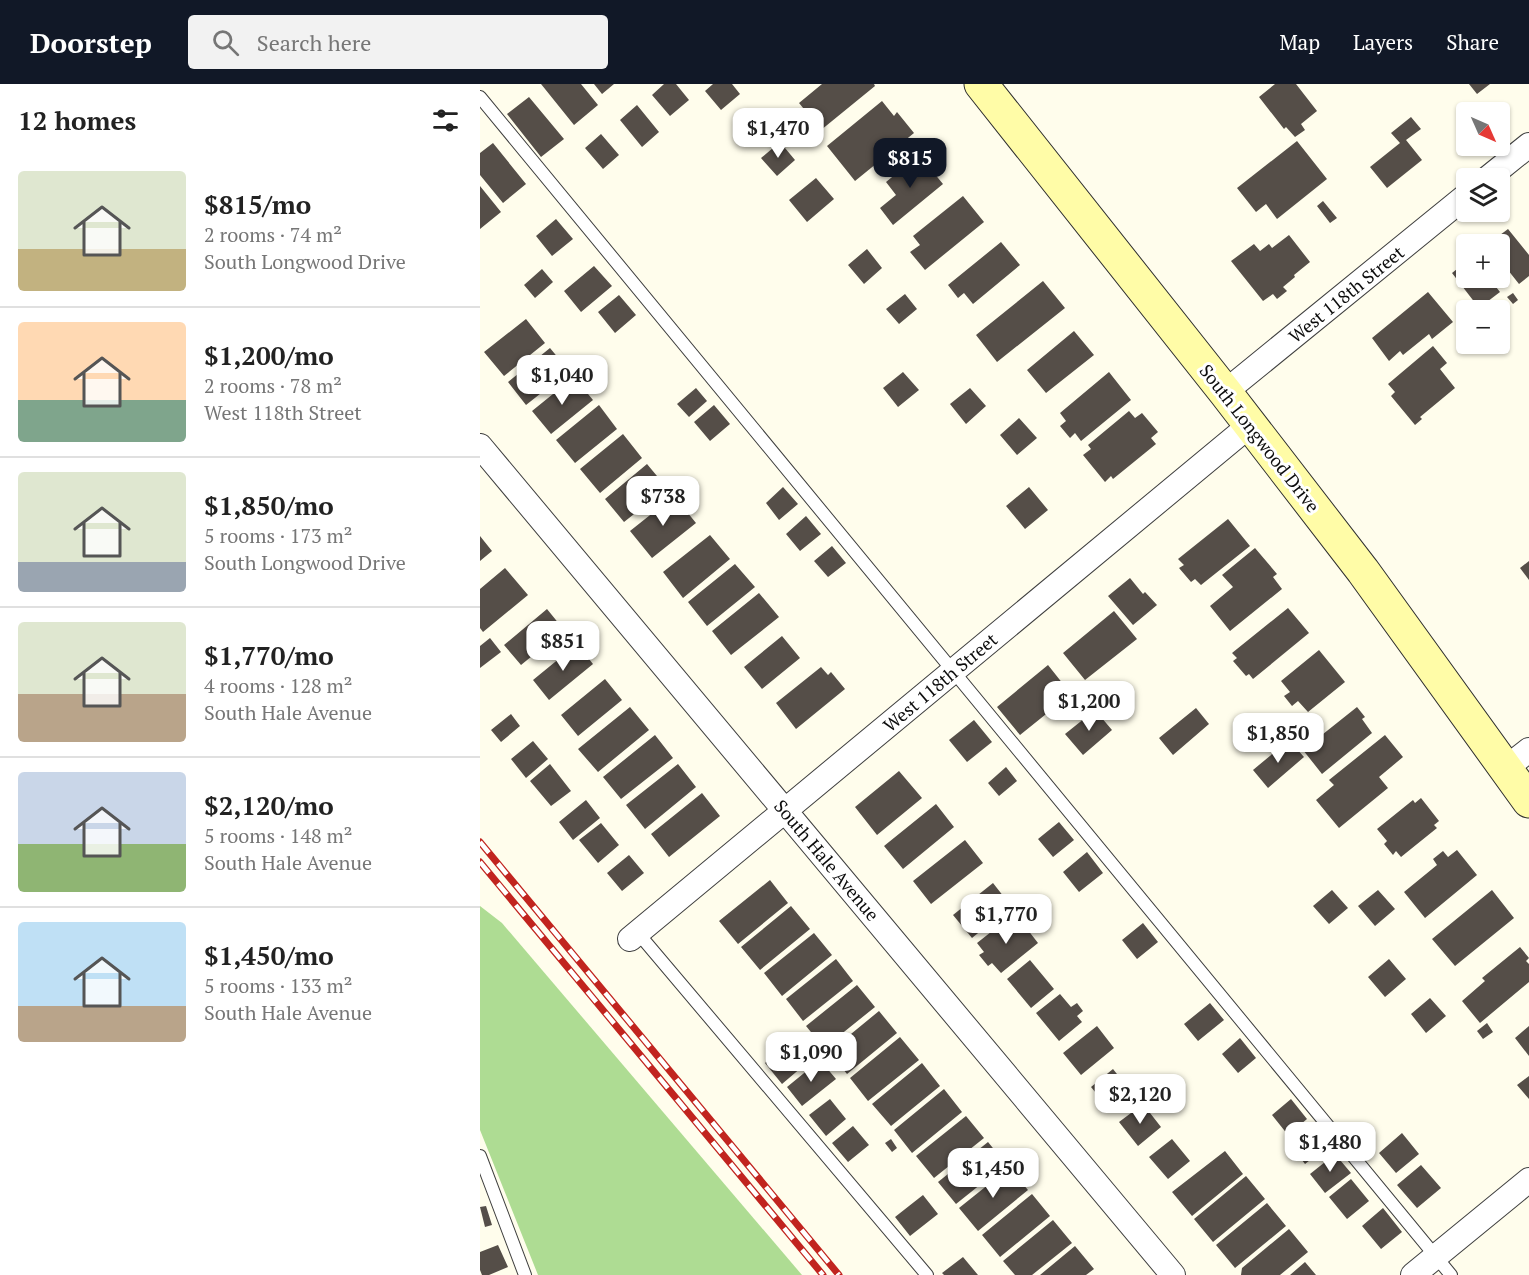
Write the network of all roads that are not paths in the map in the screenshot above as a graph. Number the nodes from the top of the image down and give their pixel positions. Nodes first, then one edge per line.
1 (981, 84) edge
2 (480, 97) edge
3 (1529, 145) edge
4 (1500, 168) edge
5 (1456, 204) edge
6 (1225, 393) junction
7 (1250, 425) junction
8 (480, 446) edge
9 (952, 672) junction
10 (1517, 759) edge
11 (1529, 801) edge
12 (785, 810) junction
13 (634, 936) joint
14 (480, 1156) edge
15 (1529, 1180) edge
16 (1436, 1256) junction
17 (525, 1275) edge
18 (927, 1275) edge
19 (1173, 1275) edge
20 (1413, 1275) edge
21 (1451, 1275) edge

1 - 6 street, South Longwood Drive
2 - 9 lane
3 - 4 street
5 - 6 street, West 118th Street
6 - 7 street, South Longwood Drive
7 - 9 street, West 118th Street
7 - 10 street, South Longwood Drive
8 - 12 street, South Hale Avenue
9 - 12 street, West 118th Street
9 - 16 lane
10 - 11 street, South Longwood Drive
12 - 13 street, West 118th Street
12 - 19 street, South Hale Avenue
13 - 18 lane
14 - 17 lane
15 - 16 street
16 - 20 street
16 - 21 lane

